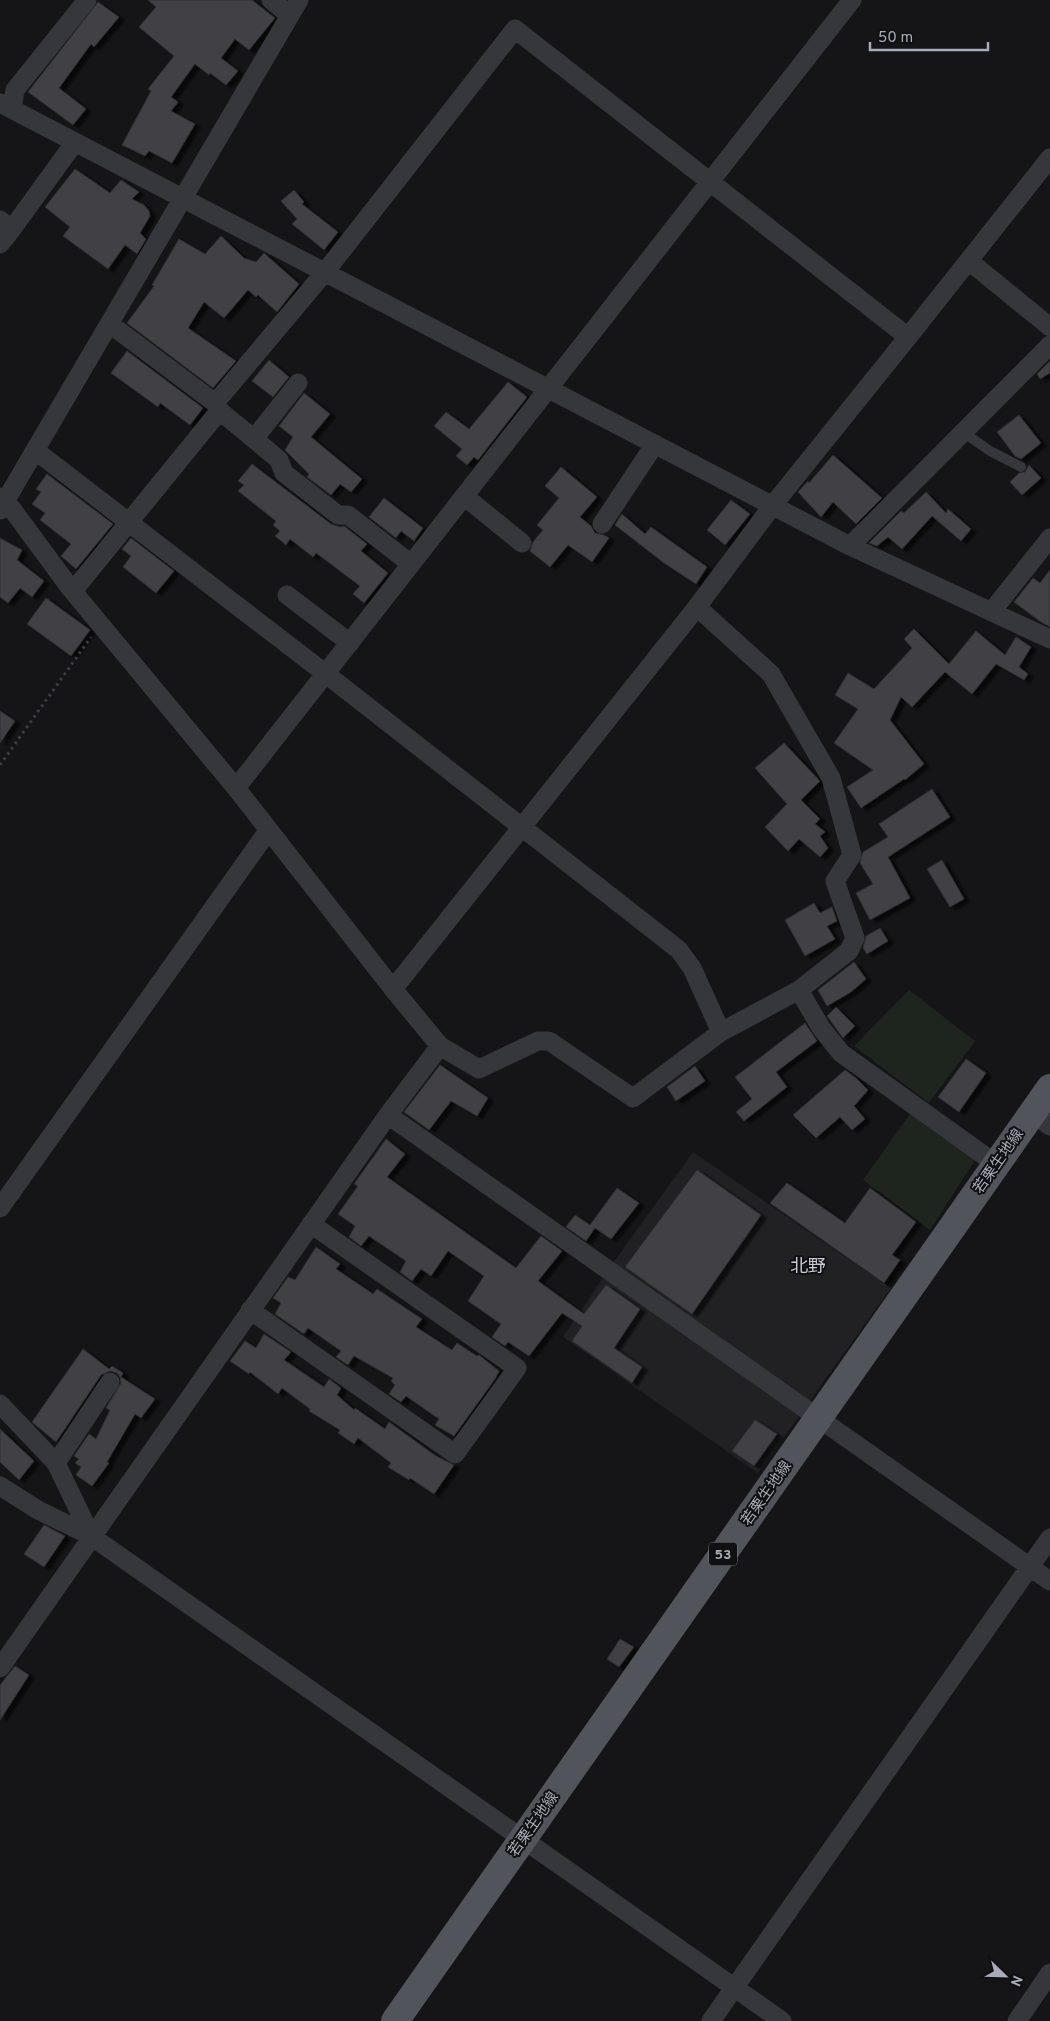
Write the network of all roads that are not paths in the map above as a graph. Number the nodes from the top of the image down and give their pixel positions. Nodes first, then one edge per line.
1 (87, 0) edge
2 (271, 0) edge
3 (852, 0) edge
4 (294, 8) edge
5 (6, 106) edge
6 (75, 142) junction
7 (1050, 158) edge
8 (711, 181) junction
9 (184, 199) junction
10 (6, 225) edge
11 (0, 244) edge
12 (969, 261) junction
13 (325, 272) junction
14 (110, 324) junction
15 (1050, 327) edge
16 (908, 337) junction
17 (1050, 344) edge
18 (298, 383) dead end
19 (549, 389) junction
20 (217, 407) junction
21 (963, 432) junction
22 (254, 439) junction
23 (655, 444) junction
24 (36, 451) junction
25 (1021, 467) dead end
26 (464, 496) junction
27 (2, 503) edge
28 (773, 505) junction
29 (128, 522) junction
30 (602, 524) dead end
31 (1050, 538) edge
32 (522, 543) dead end
33 (850, 546) junction
34 (411, 564) junction
35 (73, 591) junction
36 (287, 595) dead end
37 (697, 607) junction
38 (992, 611) junction
39 (1050, 639) edge
40 (350, 643) junction
41 (326, 674) junction
42 (236, 788) junction
43 (521, 828) junction
44 (268, 831) junction
45 (393, 989) junction
46 (799, 990) junction
47 (722, 1032) junction
48 (440, 1046) junction
49 (1050, 1088) edge
50 (388, 1115) junction
51 (1041, 1119) edge
52 (996, 1164) junction
53 (0, 1208) edge
54 (311, 1224) junction
55 (250, 1310) junction
56 (110, 1382) dead end
57 (0, 1404) edge
58 (818, 1419) junction
59 (56, 1462) junction
60 (0, 1486) edge
61 (91, 1536) junction
62 (1050, 1538) edge
63 (1030, 1567) junction
64 (1050, 1581) edge
65 (0, 1668) edge
66 (523, 1839) junction
67 (1050, 1974) edge
68 (734, 1987) junction
69 (395, 2021) edge
70 (711, 2021) edge
71 (782, 2021) edge
72 (1016, 2021) edge

1 - 5 street
2 - 4 street
3 - 8 street
4 - 9 street
5 - 6 street
6 - 9 street
6 - 10 street
7 - 12 street
8 - 13 street
8 - 16 street
8 - 19 street
9 - 13 street
9 - 14 street
10 - 11 street
12 - 15 street
12 - 16 street
13 - 19 street
13 - 20 street
14 - 20 street
14 - 24 street
16 - 28 street
17 - 21 street
18 - 22 street
19 - 23 street
19 - 26 street
20 - 22 street
20 - 29 street
21 - 25 lane
21 - 33 street
22 - 34 street
23 - 28 street
23 - 30 street
24 - 27 street
24 - 29 street
26 - 32 street
26 - 34 street
27 - 35 street
28 - 33 street
28 - 37 street
29 - 35 street
29 - 41 street
31 - 38 street
33 - 38 street
34 - 40 street
35 - 42 street
36 - 40 street
37 - 43 street
37 - 46 street
38 - 39 street
40 - 41 street
41 - 42 street
41 - 43 street
42 - 44 street
43 - 45 street
43 - 47 street
44 - 45 street
44 - 53 street
45 - 48 street
46 - 47 street
46 - 52 street
47 - 48 street
48 - 50 street
49 - 51 main road, 若栗生地線 / 53
50 - 54 street
50 - 58 street
51 - 52 main road, 若栗生地線 / 53
52 - 58 main road, 若栗生地線 / 53
54 - 55 street
54 - 55 street
55 - 61 street
56 - 59 street
57 - 59 street
58 - 63 street
58 - 66 main road, 若栗生地線 / 53
59 - 61 street
60 - 61 street
61 - 65 street
61 - 66 street
62 - 63 street
63 - 64 street
63 - 68 street
66 - 68 street
66 - 69 main road, 若栗生地線 / 53
67 - 72 street
68 - 70 street
68 - 71 street

